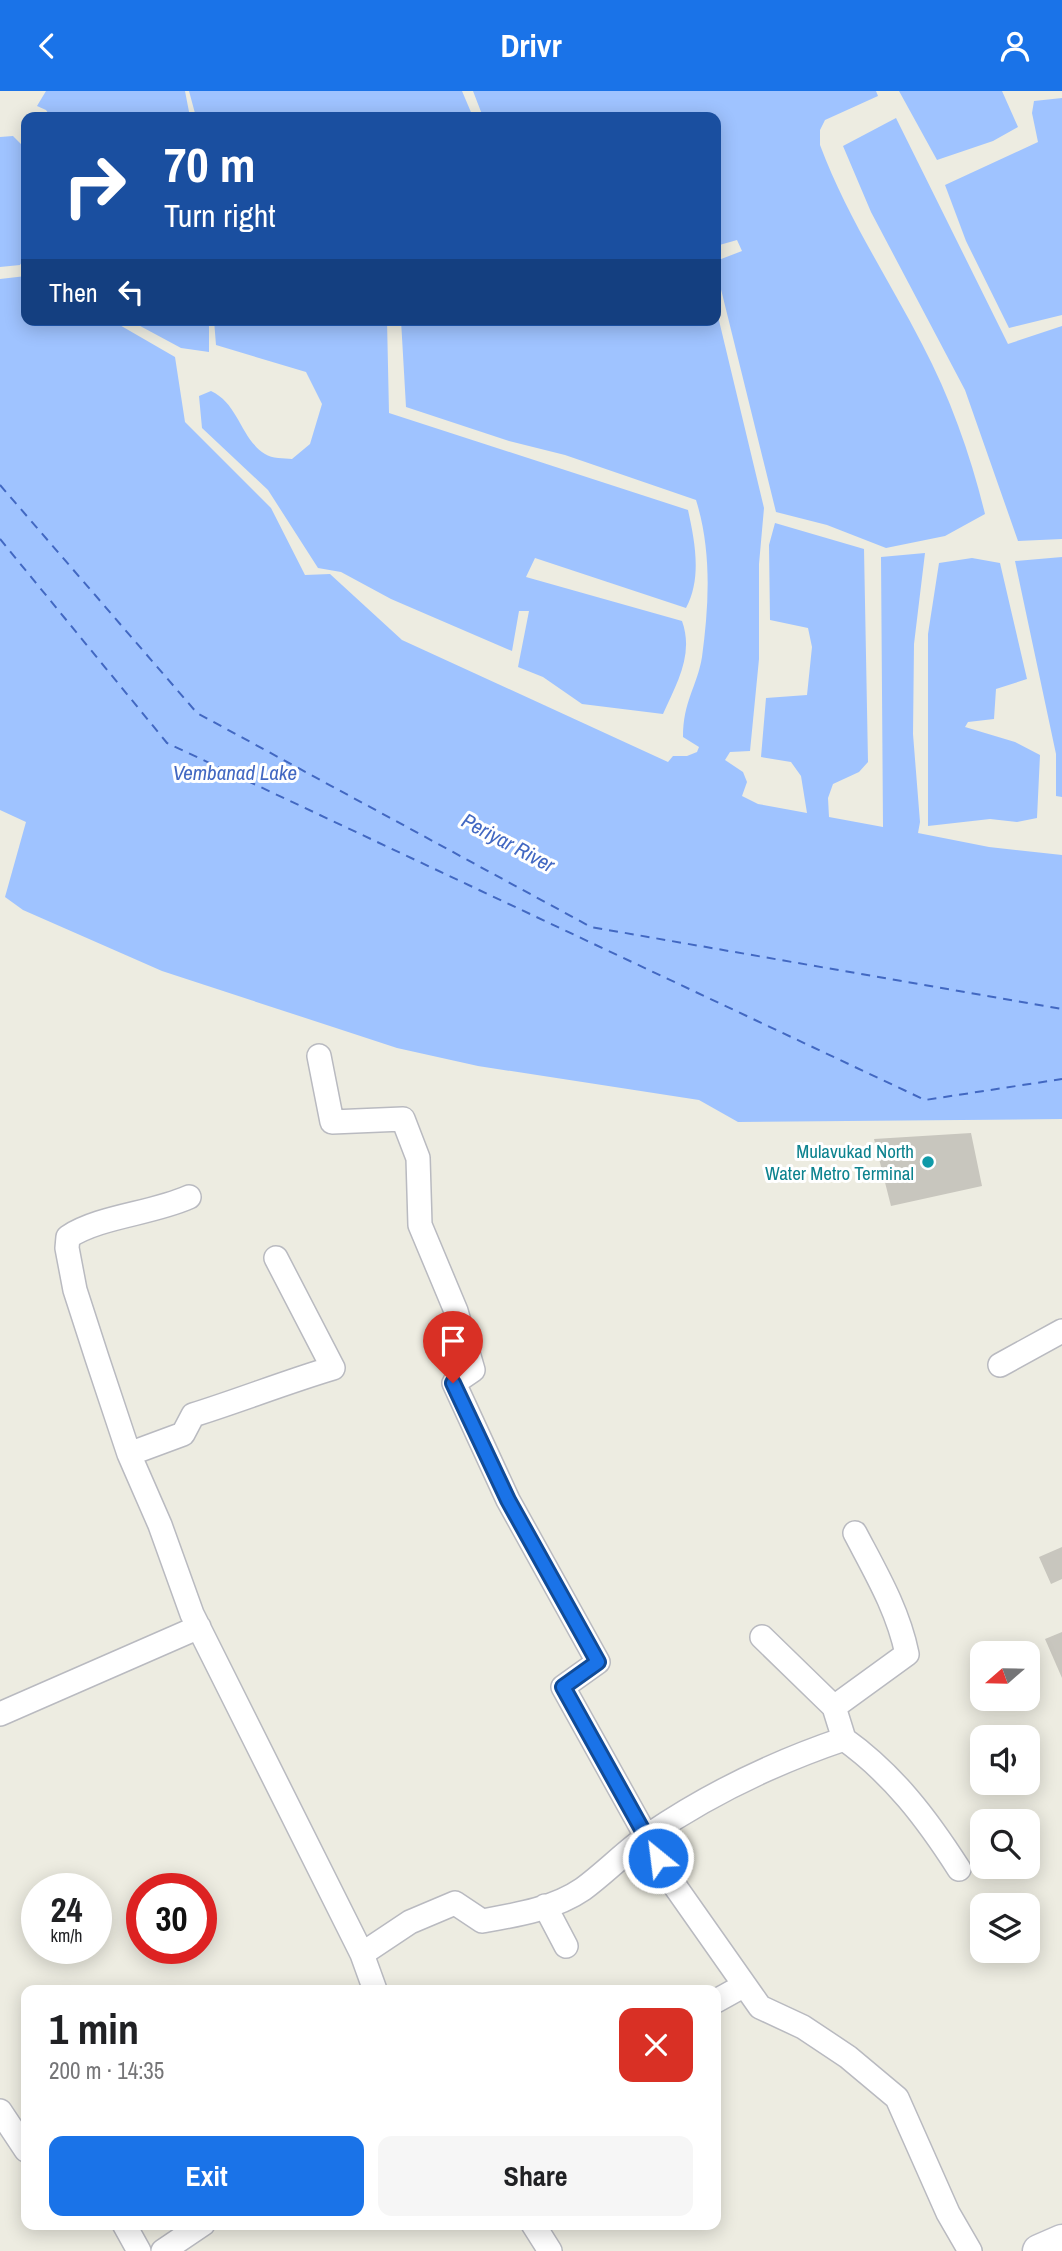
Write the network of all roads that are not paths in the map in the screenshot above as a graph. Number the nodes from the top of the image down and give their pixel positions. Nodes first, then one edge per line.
1 (319, 1056) dead end
2 (189, 1197) dead end
3 (276, 1258) dead end
4 (1062, 1331) edge
5 (1000, 1365) dead end
6 (129, 1454) junction
7 (855, 1534) dead end
8 (199, 1627) junction
9 (762, 1637) dead end
10 (834, 1707) junction
11 (0, 1714) edge
12 (844, 1739) junction
13 (646, 1836) junction
14 (959, 1869) dead end
15 (545, 1906) junction
16 (566, 1946) dead end
17 (362, 1954) junction
18 (373, 1985) edge
19 (743, 1986) junction
20 (721, 1998) edge
21 (0, 2111) edge
22 (21, 2143) edge
23 (127, 2230) edge
24 (194, 2230) edge
25 (537, 2230) edge
26 (1062, 2241) edge
27 (139, 2251) edge
28 (163, 2251) edge
29 (550, 2251) edge
30 (970, 2251) edge
31 (1039, 2251) edge

1 - 13 street
2 - 6 street
3 - 6 street
4 - 5 street
6 - 8 street
7 - 10 street
8 - 11 street
8 - 17 street
9 - 10 street
10 - 12 street
12 - 13 street
12 - 14 street
13 - 15 street
13 - 19 street
15 - 16 street
15 - 17 street
17 - 18 street
19 - 20 street
19 - 30 street
21 - 22 street
23 - 27 street
24 - 28 street
25 - 29 street
26 - 31 street

